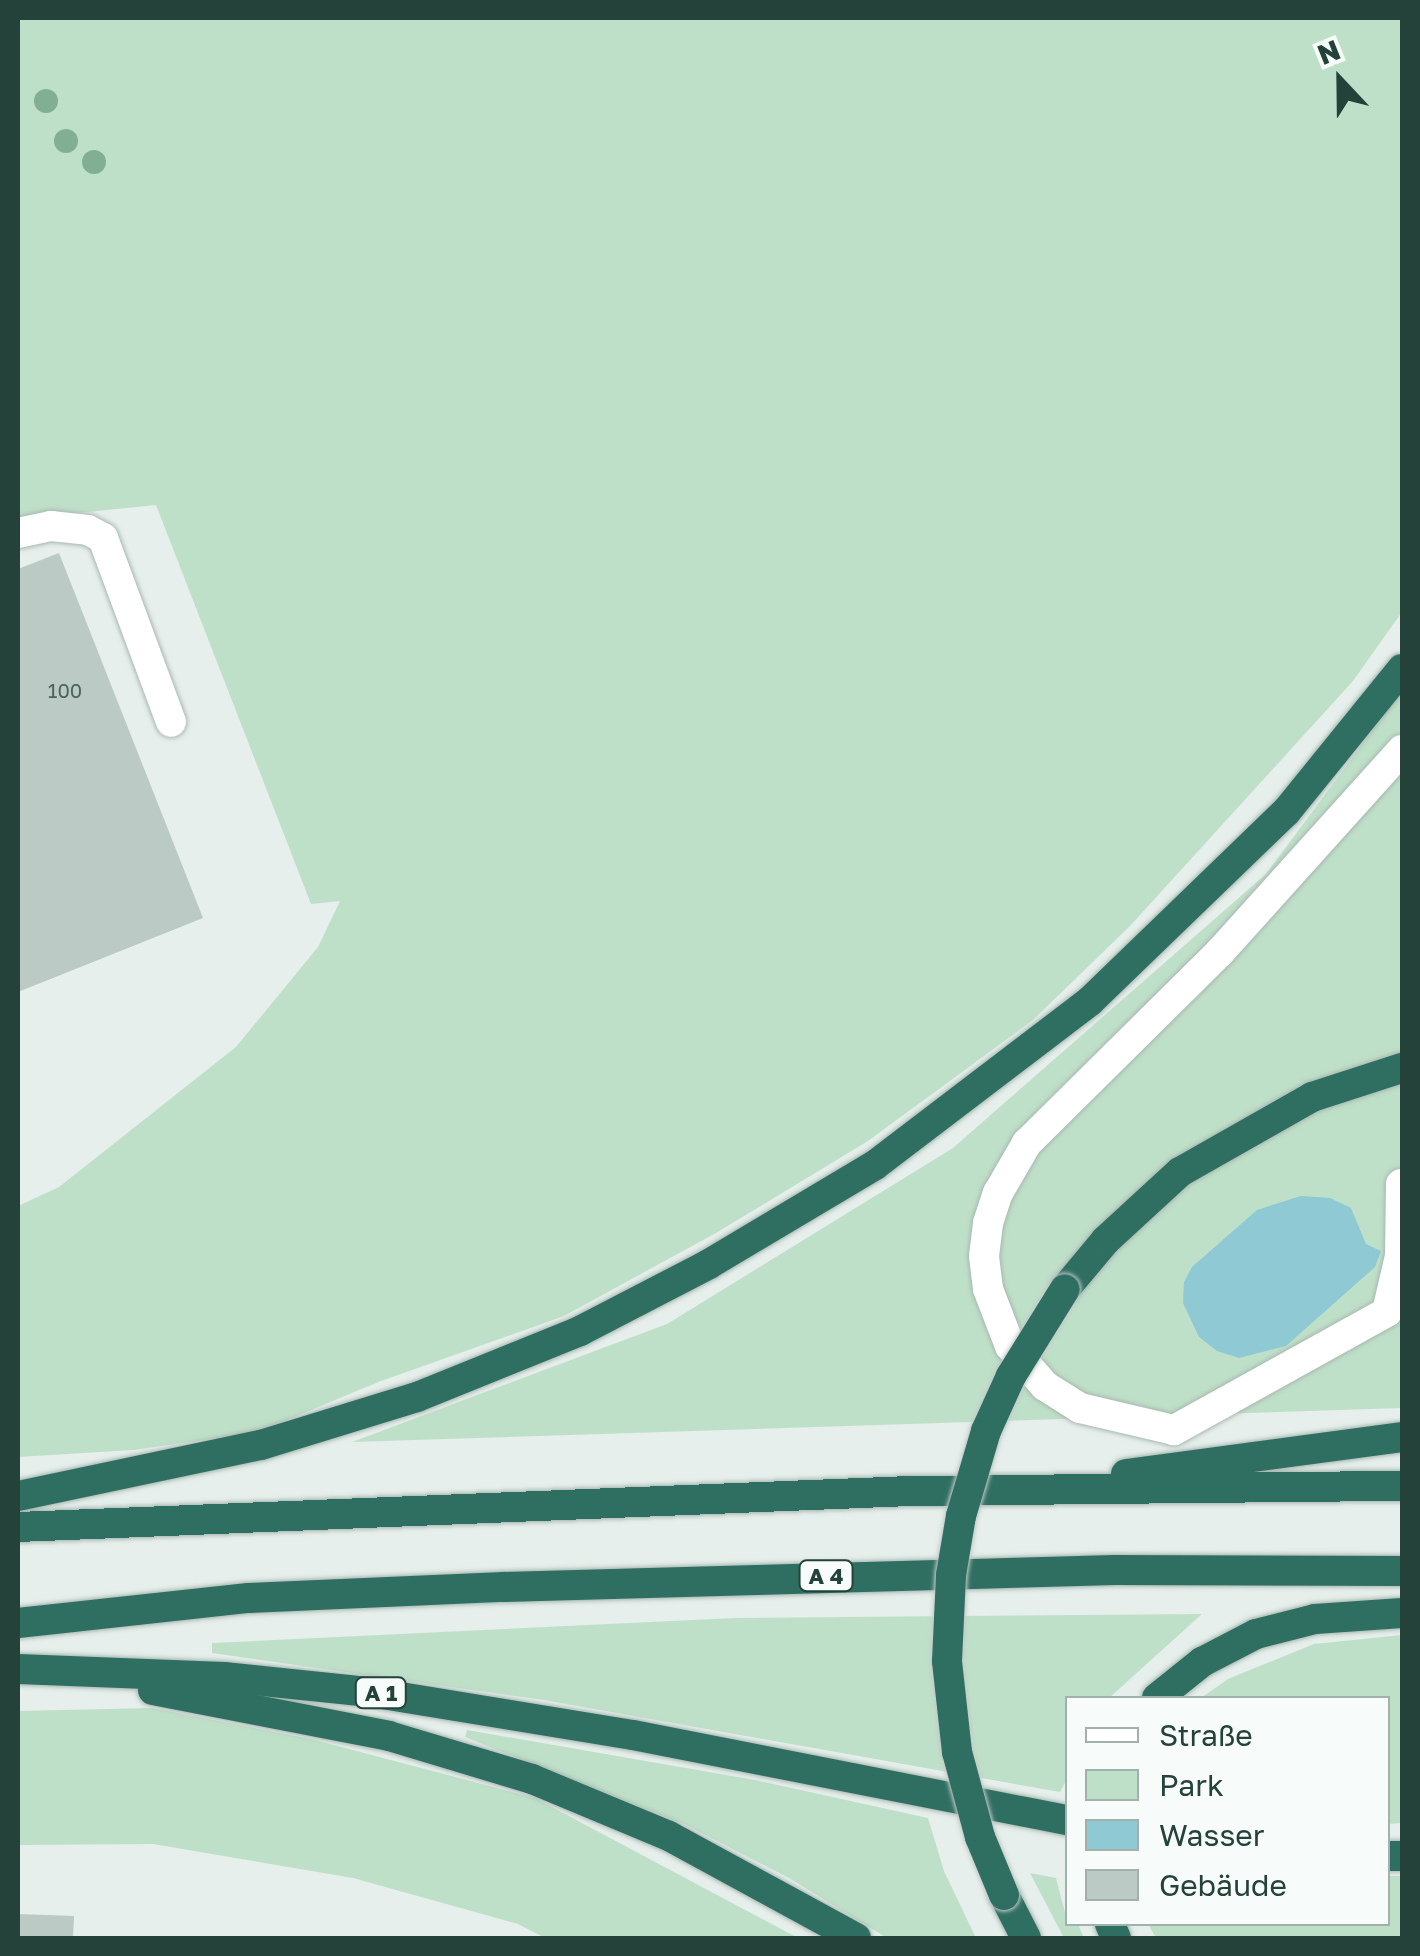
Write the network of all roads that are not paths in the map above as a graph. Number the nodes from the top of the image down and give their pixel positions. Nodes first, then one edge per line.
1 (18, 533) edge
2 (1402, 669) edge
3 (171, 722) dead end
4 (1402, 750) edge
5 (1402, 1068) edge
6 (1400, 1184) edge
7 (1395, 1319) edge
8 (1174, 1430) junction
9 (1402, 1437) edge
10 (1176, 1466) junction
11 (1402, 1486) edge
12 (1009, 1491) junction
13 (18, 1496) edge
14 (18, 1527) edge
15 (1402, 1570) edge
16 (1402, 1613) edge
17 (18, 1623) edge
18 (18, 1670) edge
19 (57, 1672) junction
20 (1160, 1696) edge
21 (1065, 1819) edge
22 (856, 1938) edge
23 (1026, 1938) edge

1 - 3 lane
2 - 13 highway
4 - 8 lane
5 - 23 highway, bridge
6 - 7 lane
7 - 8 lane
8 - 10 lane
9 - 10 highway
10 - 12 highway
11 - 12 highway
12 - 14 highway
15 - 17 highway, A 4
16 - 20 highway
18 - 19 highway
19 - 21 highway, A 1
19 - 22 highway

